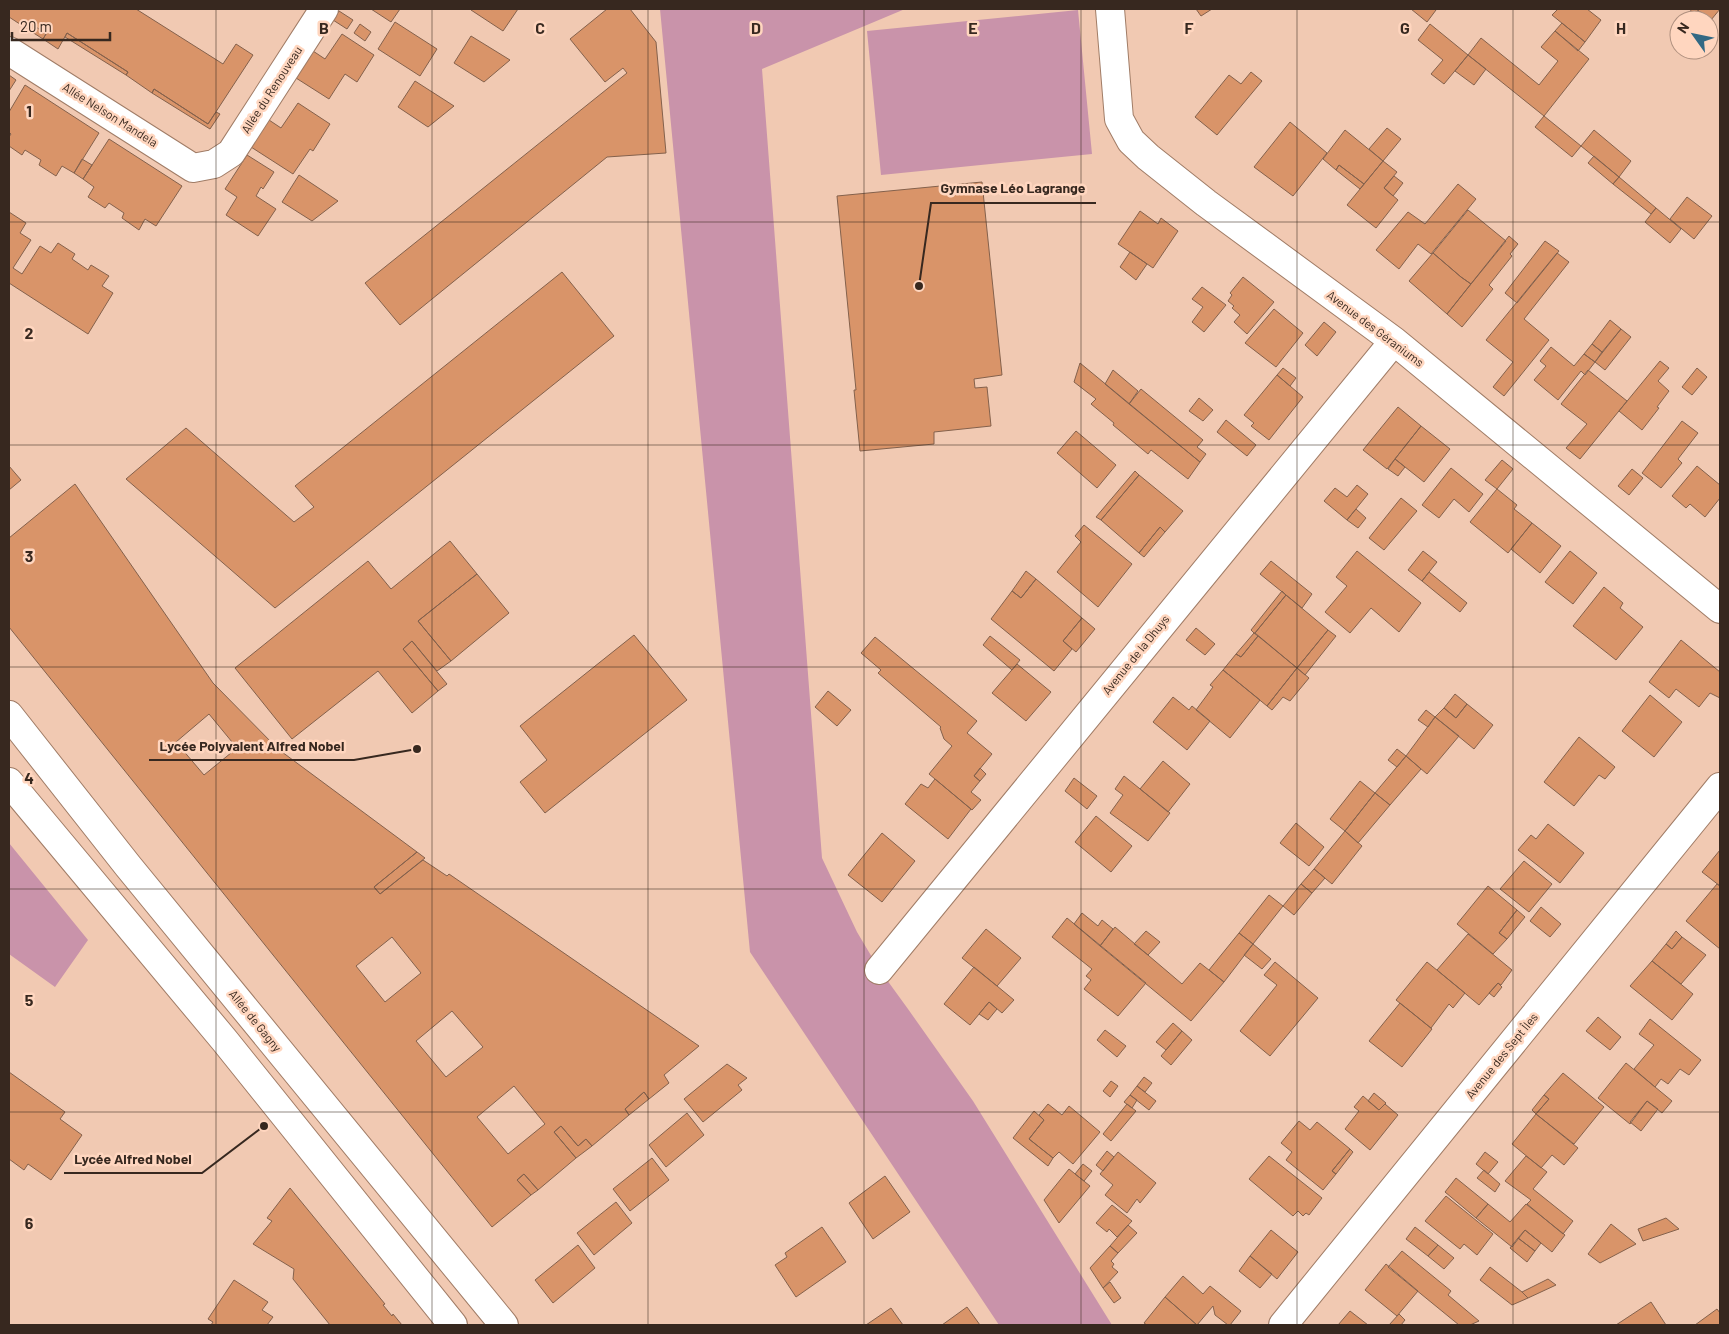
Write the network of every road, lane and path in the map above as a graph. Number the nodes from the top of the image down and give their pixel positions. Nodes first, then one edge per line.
1 (324, 9) edge
2 (1110, 9) edge
3 (9, 51) edge
4 (214, 164) joint
5 (1394, 341) junction
6 (1720, 609) edge
7 (9, 715) edge
8 (9, 782) edge
9 (1720, 787) edge
10 (879, 970) dead end
11 (453, 1325) edge
12 (504, 1325) edge
13 (1283, 1325) edge

1 - 4 street, Allée du Renouveau
2 - 5 street, Avenue des Géraniums
3 - 4 street, Allée Nelson Mandela
5 - 6 street, Avenue des Géraniums
5 - 10 street, Avenue de la Dhuys
7 - 12 street, Allée de Gagny
8 - 11 street
9 - 13 street, Avenue des Sept Îles

